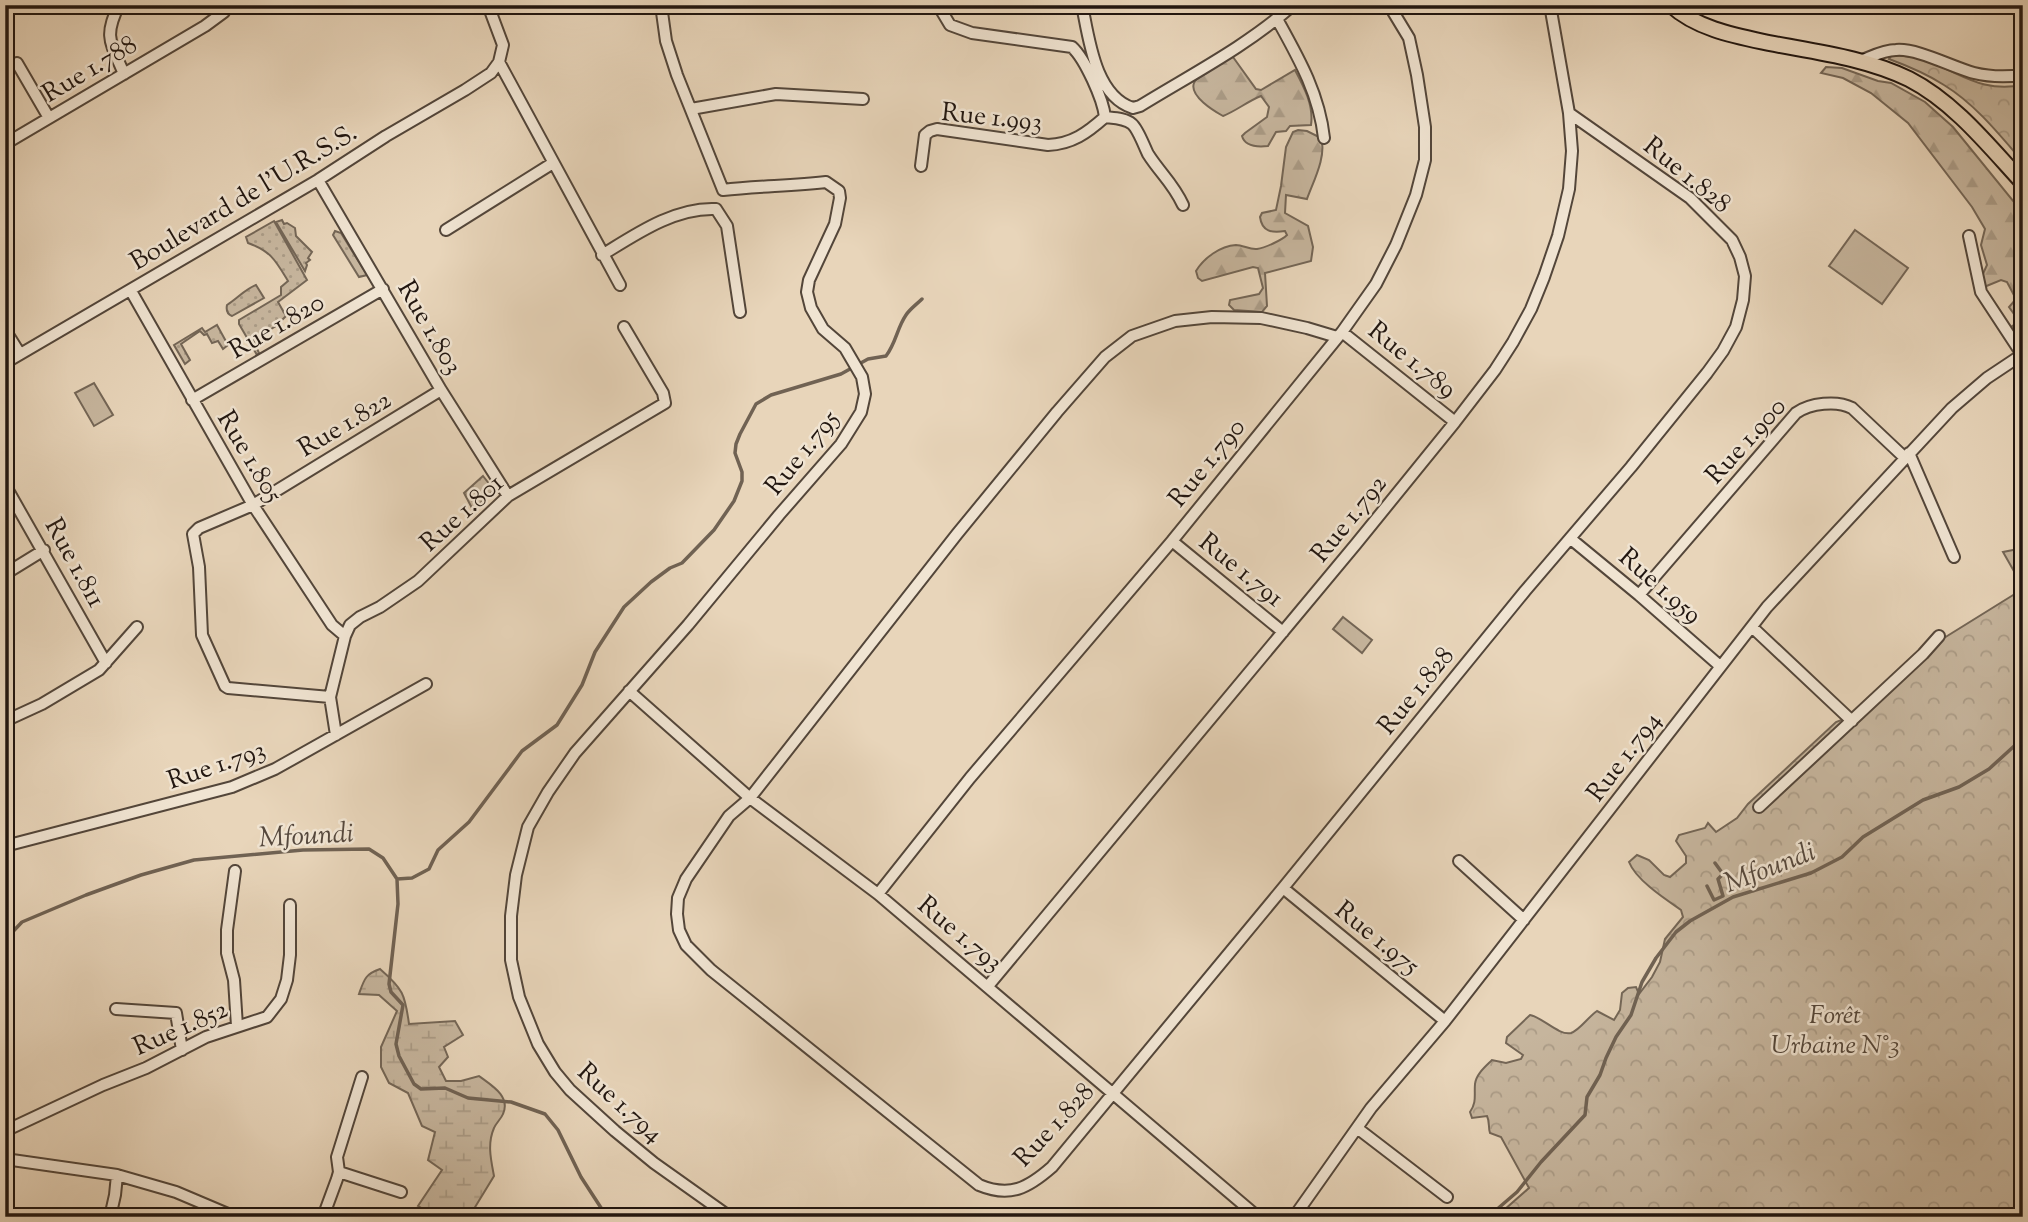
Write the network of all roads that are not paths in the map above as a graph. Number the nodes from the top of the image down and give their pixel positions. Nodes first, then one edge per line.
1 (119, 5) edge
2 (228, 5) edge
3 (488, 5) edge
4 (661, 5) edge
5 (938, 5) edge
6 (1083, 5) edge
7 (1293, 5) edge
8 (1389, 5) edge
9 (1549, 5) edge
10 (1671, 5) edge
11 (1277, 19) junction
12 (1089, 44) junction
13 (1075, 50) junction
14 (1860, 61) junction
15 (499, 62) junction
16 (17, 63) dead end
17 (124, 74) junction
18 (2023, 75) edge
19 (863, 99) dead end
20 (691, 109) junction
21 (1569, 113) junction
22 (1105, 117) junction
23 (49, 118) junction
24 (1324, 138) dead end
25 (5, 144) edge
26 (553, 163) junction
27 (921, 166) dead end
28 (318, 180) junction
29 (2023, 183) edge
30 (723, 190) junction
31 (1183, 205) dead end
32 (716, 209) junction
33 (446, 230) dead end
34 (1969, 236) dead end
35 (602, 255) junction
36 (620, 285) dead end
37 (383, 289) junction
38 (131, 291) junction
39 (740, 312) dead end
40 (624, 327) dead end
41 (5, 330) edge
42 (1339, 334) junction
43 (20, 354) junction
44 (2022, 355) edge
45 (5, 363) edge
46 (441, 390) junction
47 (192, 400) junction
48 (1455, 422) junction
49 (1907, 456) junction
50 (5, 485) edge
51 (508, 496) junction
52 (253, 505) junction
53 (1571, 539) junction
54 (1172, 541) junction
55 (44, 550) junction
56 (1954, 557) dead end
57 (5, 574) edge
58 (1639, 595) junction
59 (1752, 626) junction
60 (137, 627) dead end
61 (1283, 632) junction
62 (345, 636) junction
63 (1939, 636) dead end
64 (106, 663) junction
65 (1720, 666) junction
66 (426, 684) dead end
67 (629, 691) junction
68 (330, 697) junction
69 (5, 721) edge
70 (1852, 721) junction
71 (336, 735) junction
72 (750, 798) junction
73 (1759, 807) dead end
74 (5, 846) edge
75 (1459, 861) dead end
76 (235, 871) dead end
77 (1283, 888) junction
78 (878, 894) junction
79 (289, 905) dead end
80 (1524, 920) junction
81 (988, 986) junction
82 (116, 1009) dead end
83 (1445, 1021) junction
84 (237, 1026) junction
85 (182, 1050) junction
86 (362, 1077) dead end
87 (1114, 1092) junction
88 (1357, 1128) junction
89 (5, 1131) edge
90 (5, 1159) edge
91 (339, 1172) junction
92 (117, 1175) junction
93 (401, 1192) dead end
94 (1447, 1197) dead end
95 (110, 1217) edge
96 (235, 1217) edge
97 (323, 1217) edge
98 (730, 1217) edge
99 (1258, 1217) edge
100 (1294, 1217) edge

1 - 17 street
2 - 17 street, Rue 1.788
3 - 15 street
4 - 20 street
5 - 13 street
6 - 12 street
7 - 11 street
8 - 42 street, Rue 1.790
9 - 21 street, Rue 1.792
10 - 14 main road
11 - 12 street
11 - 24 street
12 - 13 street
13 - 22 street
14 - 18 street
14 - 29 main road
15 - 26 street
15 - 28 street, Boulevard de l'U.R.S.S.
16 - 23 street
17 - 23 street, Rue 1.788
19 - 20 street
20 - 30 street
21 - 48 street, Rue 1.792
21 - 53 street, Rue 1.828
22 - 27 street, Rue 1.993
22 - 31 street
23 - 25 street, Rue 1.788
26 - 33 street
26 - 35 street
28 - 37 street, Rue 1.803
28 - 38 street, Boulevard de l'U.R.S.S.
30 - 32 street
30 - 67 street, Rue 1.795
32 - 35 street
32 - 39 street
34 - 44 street
35 - 36 street
37 - 46 street, Rue 1.803
37 - 47 street, Rue 1.820
38 - 43 street, Boulevard de l'U.R.S.S.
38 - 47 street, Rue 1.805
40 - 51 street, Rue 1.801
41 - 43 street
42 - 48 street, Rue 1.789
42 - 54 street, Rue 1.790
42 - 72 street, Rue 1.828
43 - 45 street, Boulevard de l'U.R.S.S.
44 - 49 street, Rue 1.794
46 - 51 street, Rue 1.803
46 - 52 street, Rue 1.822
47 - 52 street, Rue 1.805
48 - 61 street, Rue 1.792
49 - 56 street
49 - 58 street, Rue 1.900
49 - 59 street, Rue 1.794
50 - 55 street, Rue 1.811
51 - 62 street, Rue 1.801
52 - 62 street, Rue 1.805
52 - 68 street, Rue 1.822
53 - 58 street, Rue 1.959
53 - 77 street, Rue 1.828
54 - 61 street, Rue 1.791
54 - 78 street, Rue 1.790
55 - 57 street
55 - 64 street, Rue 1.811
58 - 65 street, Rue 1.959
59 - 65 street, Rue 1.794
59 - 70 street
60 - 64 street
61 - 81 street, Rue 1.792
62 - 68 street
63 - 70 street
64 - 69 street
65 - 80 street, Rue 1.794
66 - 71 street, Rue 1.793
67 - 72 street, Rue 1.793
67 - 98 street, Rue 1.794
68 - 71 street
70 - 73 street
71 - 74 street, Rue 1.793
72 - 78 street, Rue 1.793
72 - 87 street, Rue 1.828
75 - 80 street
76 - 84 street
77 - 83 street, Rue 1.975
77 - 87 street, Rue 1.828
78 - 81 street, Rue 1.793
79 - 84 street, Rue 1.852
80 - 83 street, Rue 1.794
81 - 87 street, Rue 1.793
82 - 85 street
83 - 88 street, Rue 1.794
84 - 85 street, Rue 1.852
85 - 89 street, Rue 1.852
86 - 91 street
87 - 99 street, Rue 1.793
88 - 94 street
88 - 100 street, Rue 1.794
90 - 92 street
91 - 93 street
91 - 97 street
92 - 95 street
92 - 96 street

